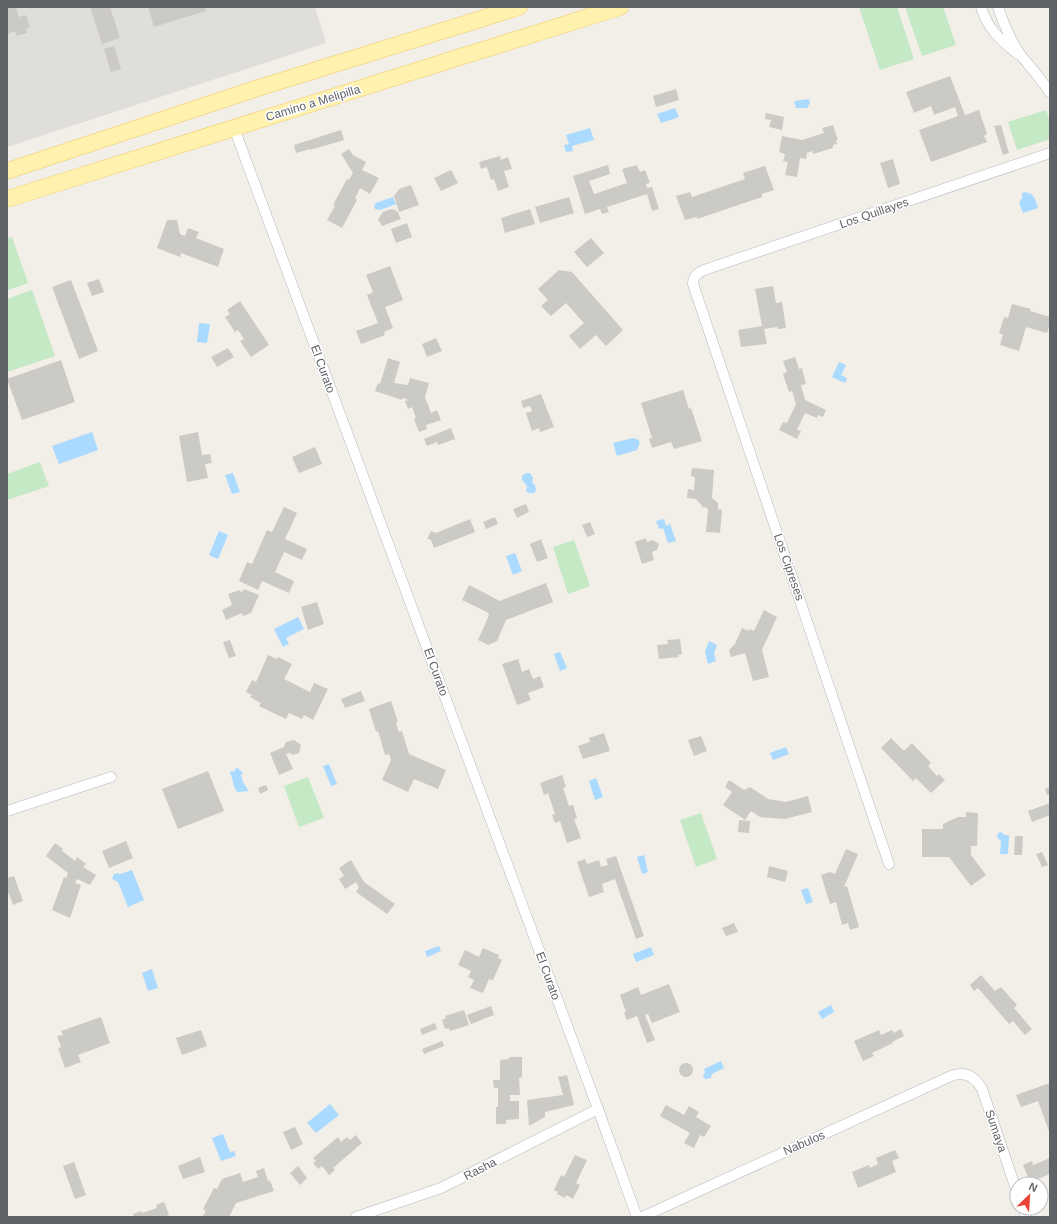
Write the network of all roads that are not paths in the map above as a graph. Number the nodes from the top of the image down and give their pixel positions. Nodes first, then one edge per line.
1 (519, 7) edge
2 (620, 7) edge
3 (981, 7) edge
4 (998, 7) edge
5 (1023, 57) junction
6 (1050, 94) edge
7 (234, 128) junction
8 (1050, 153) edge
9 (7, 171) edge
10 (7, 199) edge
11 (698, 272) joint
12 (111, 777) dead end
13 (7, 811) edge
14 (889, 864) dead end
15 (968, 1075) joint
16 (598, 1109) junction
17 (1012, 1176) edge
18 (356, 1217) edge
19 (637, 1217) edge
20 (642, 1217) edge

1 - 9 main road
2 - 7 main road, Camino a Melipilla
3 - 5 street
4 - 5 street
5 - 6 street
7 - 10 main road, Camino a Melipilla
7 - 16 street, El Curato
8 - 11 street, Los Quillayes
11 - 14 street, Los Cipreses
12 - 13 street
15 - 17 street, Sumaya
15 - 20 street, Nabulos
16 - 18 street, Rasha
16 - 19 street, El Curato

